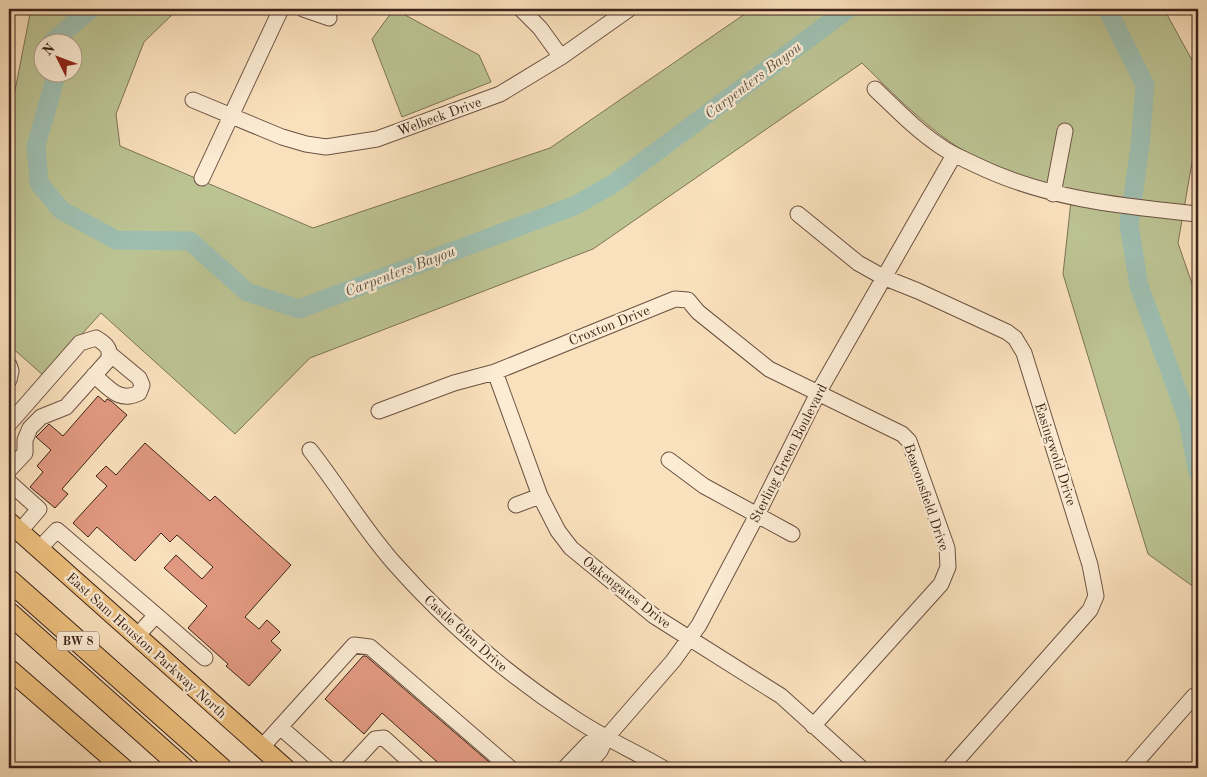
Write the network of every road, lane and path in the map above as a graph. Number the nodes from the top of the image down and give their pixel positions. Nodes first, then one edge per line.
1 (282, 9) edge
2 (303, 9) edge
3 (520, 9) edge
4 (629, 9) edge
5 (329, 18) dead end
6 (561, 57) junction
7 (874, 88) dead end
8 (193, 100) dead end
9 (230, 116) junction
10 (1065, 131) dead end
11 (954, 155) junction
12 (202, 178) dead end
13 (1053, 194) junction
14 (798, 214) dead end
15 (1198, 214) edge
16 (883, 277) junction
17 (110, 354) junction
18 (9, 365) edge
19 (495, 372) junction
20 (94, 376) junction
21 (9, 380) edge
22 (818, 393) junction
23 (379, 410) dead end
24 (9, 424) edge
25 (310, 450) dead end
26 (669, 460) dead end
27 (9, 470) edge
28 (9, 482) edge
29 (540, 496) junction
30 (516, 505) dead end
31 (757, 515) junction
32 (14, 527) edge
33 (792, 534) dead end
34 (39, 549) junction
35 (9, 572) edge
36 (9, 580) edge
37 (9, 613) edge
38 (156, 616) junction
39 (9, 630) edge
40 (137, 636) junction
41 (690, 637) junction
42 (205, 658) dead end
43 (9, 669) edge
44 (1198, 695) edge
45 (146, 702) junction
46 (122, 714) junction
47 (280, 726) junction
48 (813, 726) junction
49 (606, 738) junction
50 (262, 747) junction
51 (123, 768) edge
52 (183, 768) edge
53 (221, 768) edge
54 (285, 768) edge
55 (327, 768) edge
56 (348, 768) edge
57 (417, 768) edge
58 (510, 768) edge
59 (565, 768) edge
60 (584, 768) edge
61 (663, 768) edge
62 (861, 768) edge
63 (950, 768) edge
64 (1131, 768) edge

1 - 9 street
2 - 5 street
3 - 6 street
4 - 6 street, Welbeck Drive
6 - 9 street, Welbeck Drive
7 - 11 street
8 - 9 street, Welbeck Drive
9 - 12 street
10 - 13 street
11 - 13 street
11 - 16 street, Sterling Green Boulevard
13 - 15 street
14 - 16 street, Easingwold Drive
16 - 22 street, Sterling Green Boulevard
16 - 63 street, Easingwold Drive
17 - 20 street
17 - 20 street
17 - 24 street
18 - 21 street
19 - 22 street, Croxton Drive
19 - 23 street, Croxton Drive
19 - 29 street, Oakengates Drive
20 - 27 street
22 - 31 street, Sterling Green Boulevard
22 - 48 street, Beaconsfield Drive
25 - 49 street, Castle Glen Drive
26 - 31 street
28 - 32 street
29 - 30 street
29 - 41 street, Oakengates Drive
31 - 33 street
31 - 41 street, Sterling Green Boulevard
32 - 34 main road, East Sam Houston Parkway North
34 - 38 street
34 - 40 main road, East Sam Houston Parkway North
35 - 45 highway
36 - 45 highway, BW 8
37 - 46 highway, BW 8
38 - 40 street
38 - 42 street
39 - 46 highway
40 - 50 main road, East Sam Houston Parkway North
41 - 48 street, Oakengates Drive
41 - 49 street, Sterling Green Boulevard
43 - 51 main road
44 - 64 street
45 - 53 highway, BW 8
46 - 52 highway, BW 8
47 - 50 street
47 - 55 street
47 - 58 street
48 - 62 street, Oakengates Drive
49 - 59 street, Sterling Green Boulevard
49 - 60 street, Sterling Green Boulevard
49 - 61 street, Castle Glen Drive
50 - 54 main road, East Sam Houston Parkway North
56 - 57 street

